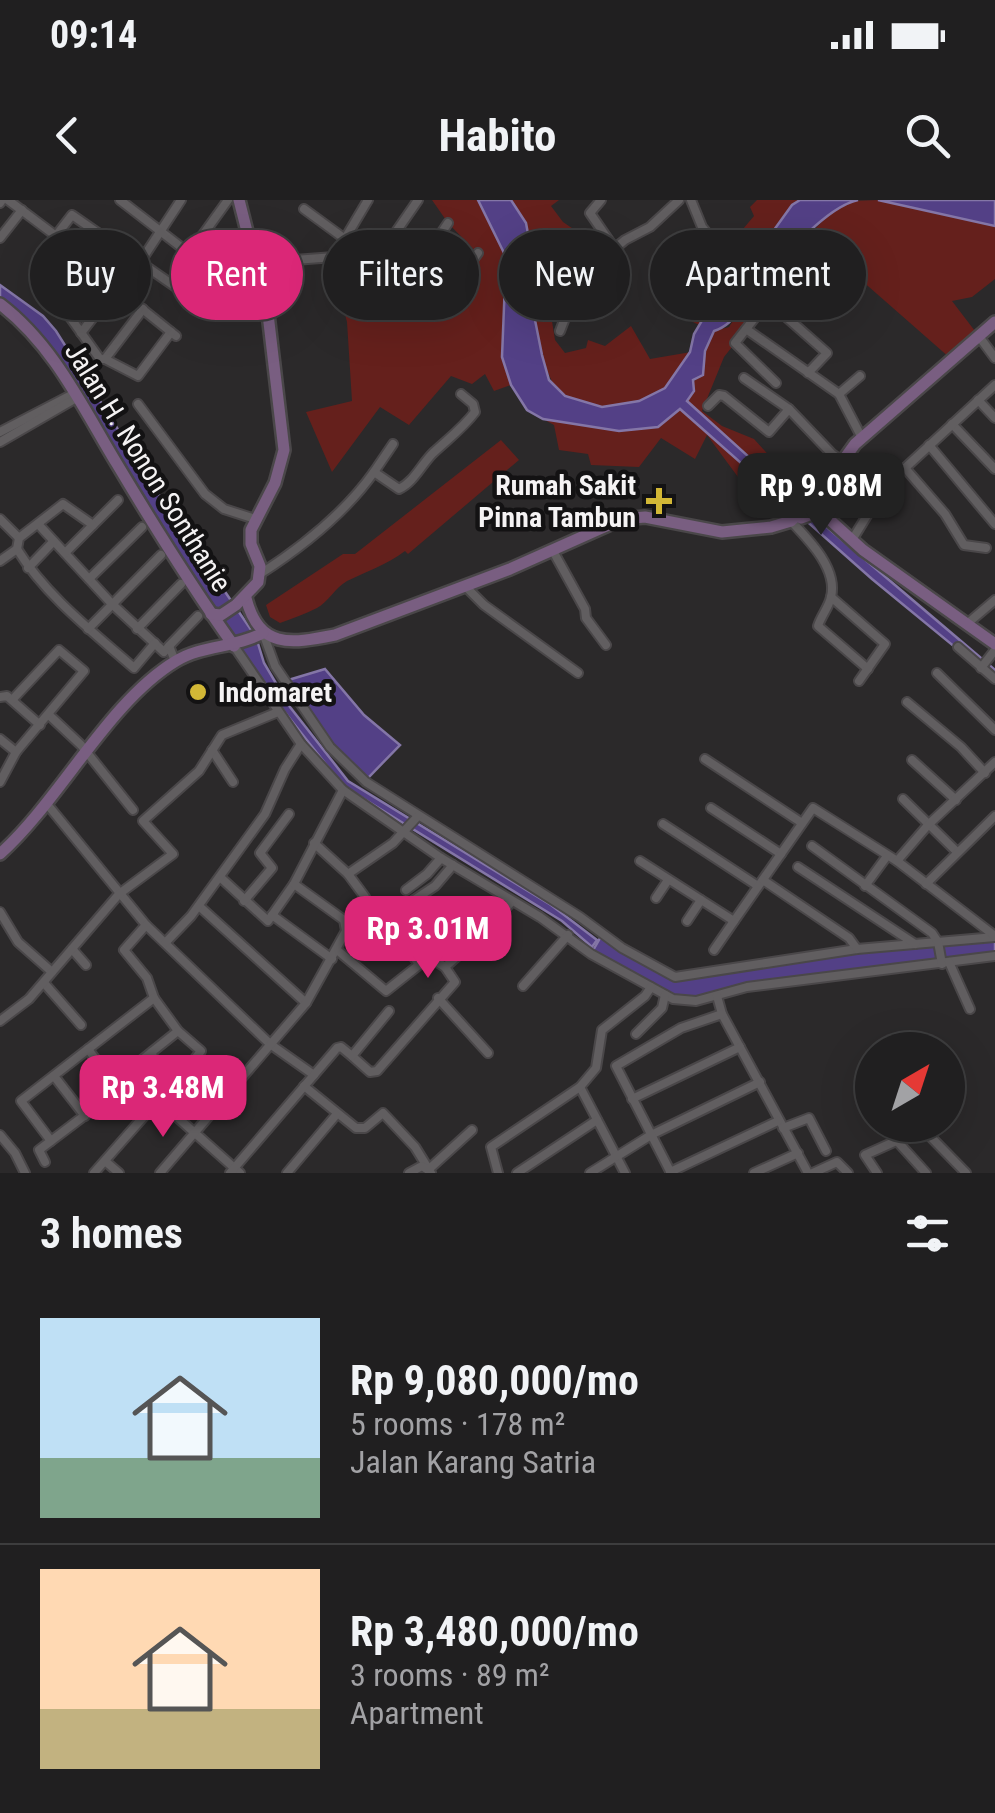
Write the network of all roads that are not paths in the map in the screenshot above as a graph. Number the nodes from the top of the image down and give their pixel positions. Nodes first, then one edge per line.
1 (120, 200) edge
2 (181, 200) edge
3 (228, 200) edge
4 (368, 200) edge
5 (418, 200) edge
6 (601, 200) edge
7 (679, 200) edge
8 (691, 200) edge
9 (3, 201) edge
10 (244, 202) edge
11 (304, 209) dead end
12 (22, 210) junction
13 (448, 223) dead end
14 (48, 230) edge
15 (61, 230) edge
16 (93, 230) edge
17 (206, 230) edge
18 (250, 230) edge
19 (332, 230) edge
20 (351, 230) edge
21 (397, 230) edge
22 (443, 230) edge
23 (601, 230) edge
24 (704, 230) edge
25 (160, 232) junction
26 (0, 238) edge
27 (630, 239) edge
28 (171, 240) edge
29 (151, 245) edge
30 (0, 304) edge
31 (151, 316) edge
32 (73, 320) edge
33 (91, 320) edge
34 (135, 320) edge
35 (269, 320) edge
36 (564, 320) edge
37 (995, 322) edge
38 (746, 329) junction
39 (560, 331) dead end
40 (81, 333) junction
41 (978, 335) junction
42 (105, 358) junction
43 (995, 358) edge
44 (808, 373) junction
45 (860, 376) dead end
46 (744, 378) dead end
47 (776, 383) dead end
48 (995, 385) edge
49 (460, 394) dead end
50 (839, 394) junction
51 (76, 395) junction
52 (978, 400) junction
53 (138, 404) dead end
54 (708, 406) dead end
55 (788, 409) junction
56 (40, 415) junction
57 (995, 418) edge
58 (952, 424) junction
59 (0, 432) edge
60 (862, 438) junction
61 (0, 442) edge
62 (393, 444) dead end
63 (929, 444) junction
64 (844, 458) junction
65 (905, 468) junction
66 (995, 470) edge
67 (374, 472) junction
68 (883, 490) junction
69 (816, 498) junction
70 (118, 500) dead end
71 (0, 519) edge
72 (255, 519) junction
73 (791, 522) junction
74 (38, 524) junction
75 (995, 524) edge
76 (93, 525) junction
77 (142, 527) dead end
78 (19, 538) junction
79 (852, 540) junction
80 (54, 542) junction
81 (986, 548) dead end
82 (17, 549) junction
83 (553, 551) junction
84 (65, 554) junction
85 (161, 555) dead end
86 (0, 561) edge
87 (28, 568) junction
88 (260, 574) junction
89 (89, 579) junction
90 (180, 584) dead end
91 (465, 586) junction
92 (832, 597) junction
93 (995, 600) edge
94 (241, 602) junction
95 (112, 604) junction
96 (210, 615) junction
97 (968, 623) junction
98 (88, 629) junction
99 (137, 630) junction
100 (263, 633) junction
101 (993, 641) edge
102 (155, 644) junction
103 (606, 645) dead end
104 (169, 646) junction
105 (234, 646) junction
106 (958, 647) dead end
107 (176, 661) junction
108 (981, 668) junction
109 (868, 669) junction
110 (936, 673) dead end
111 (578, 674) dead end
112 (995, 679) edge
113 (859, 681) dead end
114 (0, 698) edge
115 (12, 700) junction
116 (907, 702) dead end
117 (278, 712) junction
118 (49, 715) junction
119 (40, 725) junction
120 (995, 730) edge
121 (0, 739) edge
122 (302, 744) junction
123 (212, 750) junction
124 (16, 752) junction
125 (87, 753) junction
126 (706, 759) dead end
127 (912, 760) dead end
128 (995, 762) edge
129 (985, 773) junction
130 (0, 782) edge
131 (233, 782) dead end
132 (343, 790) junction
133 (903, 799) dead end
134 (956, 800) junction
135 (47, 804) junction
136 (711, 808) dead end
137 (133, 810) dead end
138 (289, 814) dead end
139 (995, 816) edge
140 (416, 819) junction
141 (802, 823) junction
142 (662, 824) dead end
143 (928, 826) junction
144 (404, 833) junction
145 (314, 843) junction
146 (812, 846) dead end
147 (956, 851) junction
148 (0, 854) edge
149 (780, 854) junction
150 (886, 856) junction
151 (440, 858) junction
152 (640, 861) dead end
153 (897, 861) junction
154 (453, 865) junction
155 (798, 868) dead end
156 (348, 874) junction
157 (220, 877) junction
158 (668, 880) junction
159 (760, 883) junction
160 (294, 884) junction
161 (862, 884) junction
162 (926, 884) junction
163 (406, 890) dead end
164 (119, 894) junction
165 (656, 898) dead end
166 (847, 898) junction
167 (512, 900) junction
168 (701, 900) junction
169 (244, 901) junction
170 (199, 906) junction
171 (356, 910) junction
172 (399, 910) dead end
173 (0, 912) edge
174 (272, 916) junction
175 (687, 921) dead end
176 (734, 921) junction
177 (347, 924) junction
178 (146, 925) junction
179 (603, 933) junction
180 (568, 935) junction
181 (995, 936) edge
182 (166, 942) junction
183 (938, 942) junction
184 (916, 945) junction
185 (72, 949) junction
186 (337, 950) junction
187 (714, 950) dead end
188 (857, 950) junction
189 (590, 954) junction
190 (995, 956) edge
191 (332, 959) junction
192 (946, 963) junction
193 (419, 964) junction
194 (86, 966) dead end
195 (445, 967) junction
196 (52, 972) junction
197 (44, 983) junction
198 (523, 986) dead end
199 (651, 988) junction
200 (665, 996) junction
201 (717, 996) junction
202 (154, 998) junction
203 (438, 998) junction
204 (306, 1003) junction
205 (970, 1009) dead end
206 (389, 1011) dead end
207 (722, 1014) junction
208 (0, 1022) edge
209 (81, 1025) dead end
210 (178, 1031) junction
211 (636, 1034) dead end
212 (270, 1044) junction
213 (740, 1047) junction
214 (88, 1049) junction
215 (152, 1052) junction
216 (488, 1053) dead end
217 (352, 1056) junction
218 (54, 1076) junction
219 (314, 1076) junction
220 (113, 1082) junction
221 (760, 1082) junction
222 (304, 1086) junction
223 (580, 1087) junction
224 (632, 1098) junction
225 (336, 1115) junction
226 (85, 1116) junction
227 (596, 1120) junction
228 (781, 1124) junction
229 (472, 1130) dead end
230 (195, 1132) junction
231 (0, 1135) edge
232 (651, 1135) junction
233 (51, 1142) junction
234 (896, 1142) edge
235 (899, 1142) edge
236 (937, 1142) edge
237 (826, 1151) dead end
238 (798, 1153) junction
239 (616, 1156) junction
240 (105, 1160) junction
241 (46, 1162) dead end
242 (235, 1171) edge
243 (429, 1171) edge
244 (671, 1172) edge
245 (24, 1173) edge
246 (94, 1173) edge
247 (119, 1173) edge
248 (160, 1173) edge
249 (287, 1173) edge
250 (409, 1173) edge
251 (498, 1173) edge
252 (516, 1173) edge
253 (590, 1173) edge
254 (625, 1173) edge
255 (754, 1173) edge
256 (810, 1173) edge
257 (848, 1173) edge
258 (877, 1173) edge
259 (926, 1173) edge
260 (966, 1173) edge

1 - 25 street
2 - 25 street
3 - 17 street
4 - 20 street
5 - 21 street
6 - 23 street
7 - 27 street
8 - 24 street
9 - 12 street
10 - 18 street
11 - 19 street
12 - 14 street
12 - 26 street
13 - 22 street
15 - 16 street
25 - 28 street
25 - 29 street
30 - 51 street, Jalan H. Nonon Sonthanie
31 - 42 street
32 - 40 street
33 - 40 street
34 - 42 street
35 - 72 street
36 - 39 street
37 - 41 street
38 - 44 street
38 - 44 street
38 - 47 street
40 - 42 street
41 - 43 street
41 - 60 street
44 - 50 street
45 - 50 street
46 - 55 street
48 - 52 street
49 - 67 street
50 - 60 street
51 - 56 street
51 - 96 street, Jalan H. Nonon Sonthanie
52 - 57 street
52 - 58 street
53 - 72 street
54 - 55 street
55 - 64 street
56 - 59 street
56 - 61 street
58 - 63 street
58 - 66 street
60 - 64 street
62 - 67 street
63 - 65 street
63 - 75 street
64 - 68 street
64 - 69 street
65 - 68 street
65 - 81 street
67 - 88 street
68 - 79 street
69 - 73 street
69 - 79 street
70 - 76 street
71 - 78 street
72 - 88 street
73 - 79 street
73 - 83 street
73 - 92 street
74 - 76 street
74 - 78 street
74 - 80 street
76 - 84 street
77 - 89 street
78 - 82 street
79 - 97 street
80 - 84 street
80 - 87 street
82 - 86 street
82 - 87 street
83 - 91 street
83 - 103 street
84 - 89 street
85 - 95 street
87 - 98 street
88 - 94 street
89 - 95 street
90 - 99 street
91 - 100 street
91 - 111 street
92 - 109 street
92 - 109 street
93 - 97 street
94 - 96 street
94 - 100 street
95 - 98 street
95 - 99 street
96 - 104 street
96 - 105 street, Jalan H. Nonon Sonthanie
97 - 101 street
98 - 102 street
99 - 102 street
100 - 105 street
100 - 140 street
101 - 108 street
102 - 104 street
104 - 107 street
105 - 107 street
105 - 117 street
106 - 108 street
107 - 125 street
108 - 112 street
109 - 113 street
110 - 120 street
114 - 115 street
115 - 118 street
115 - 119 street
116 - 129 street
117 - 122 street
117 - 123 street
118 - 119 street
118 - 125 street
119 - 124 street
121 - 124 street
122 - 132 street
122 - 157 street
123 - 131 street
123 - 164 street
124 - 130 street
125 - 135 street
125 - 137 street
126 - 141 street
127 - 134 street
128 - 129 street
129 - 134 street
132 - 144 street
132 - 145 street
133 - 143 street
134 - 143 street
135 - 148 street
135 - 164 street
136 - 149 street
138 - 169 street
139 - 147 street
140 - 144 street
140 - 179 street
141 - 149 street
141 - 150 street
142 - 159 street
143 - 147 street
143 - 153 street
144 - 151 street
144 - 156 street
145 - 156 street
145 - 160 street
146 - 161 street
147 - 162 street
149 - 159 street
150 - 153 street
150 - 161 street
151 - 154 street
151 - 163 street
152 - 158 street
153 - 162 street
154 - 167 street
154 - 172 street
155 - 166 street
156 - 171 street
157 - 169 street
157 - 170 street
158 - 165 street
158 - 168 street
159 - 176 street
159 - 188 street
160 - 174 street
160 - 177 street
161 - 166 street
161 - 183 street
162 - 181 street
164 - 178 street
164 - 185 street
166 - 184 street
167 - 180 street
167 - 195 street
168 - 175 street
168 - 176 street
169 - 174 street
170 - 182 street
170 - 204 street
171 - 177 street
171 - 193 street
173 - 196 street
174 - 191 street
176 - 187 street
177 - 186 street
178 - 182 street
178 - 202 street
179 - 188 street
179 - 189 street
180 - 189 street
180 - 198 street
181 - 183 street
182 - 212 street
183 - 184 street
183 - 192 street
184 - 188 street
185 - 194 street
185 - 196 street
186 - 191 street
186 - 193 street
189 - 199 street
190 - 192 street
191 - 204 street
192 - 201 street
192 - 205 street
193 - 195 street
195 - 203 street
196 - 197 street
197 - 208 street
197 - 209 street
199 - 200 street
199 - 223 street
200 - 201 street
200 - 211 street
201 - 207 street
202 - 210 street
202 - 214 street
203 - 216 street
203 - 217 street
204 - 212 street
206 - 217 street
207 - 213 street
207 - 224 street
210 - 215 street
210 - 215 street
212 - 219 street
212 - 230 street
213 - 221 street
213 - 224 street
214 - 218 street
214 - 220 street
215 - 220 street
217 - 219 street
218 - 226 street
218 - 233 street
219 - 222 street
220 - 226 street
221 - 228 street
221 - 232 street
222 - 225 street
222 - 242 street
223 - 227 street
223 - 251 street
224 - 232 street
225 - 243 street
225 - 249 street
226 - 233 street
227 - 239 street
227 - 252 street
228 - 237 street
228 - 238 street
228 - 244 street
229 - 243 street
230 - 240 street
230 - 242 street
230 - 248 street
231 - 245 street
232 - 239 street
232 - 244 street
233 - 241 street
234 - 258 street
235 - 259 street
236 - 260 street
238 - 255 street
238 - 256 street
239 - 253 street
239 - 254 street
240 - 246 street
240 - 247 street
243 - 250 street
256 - 257 street

